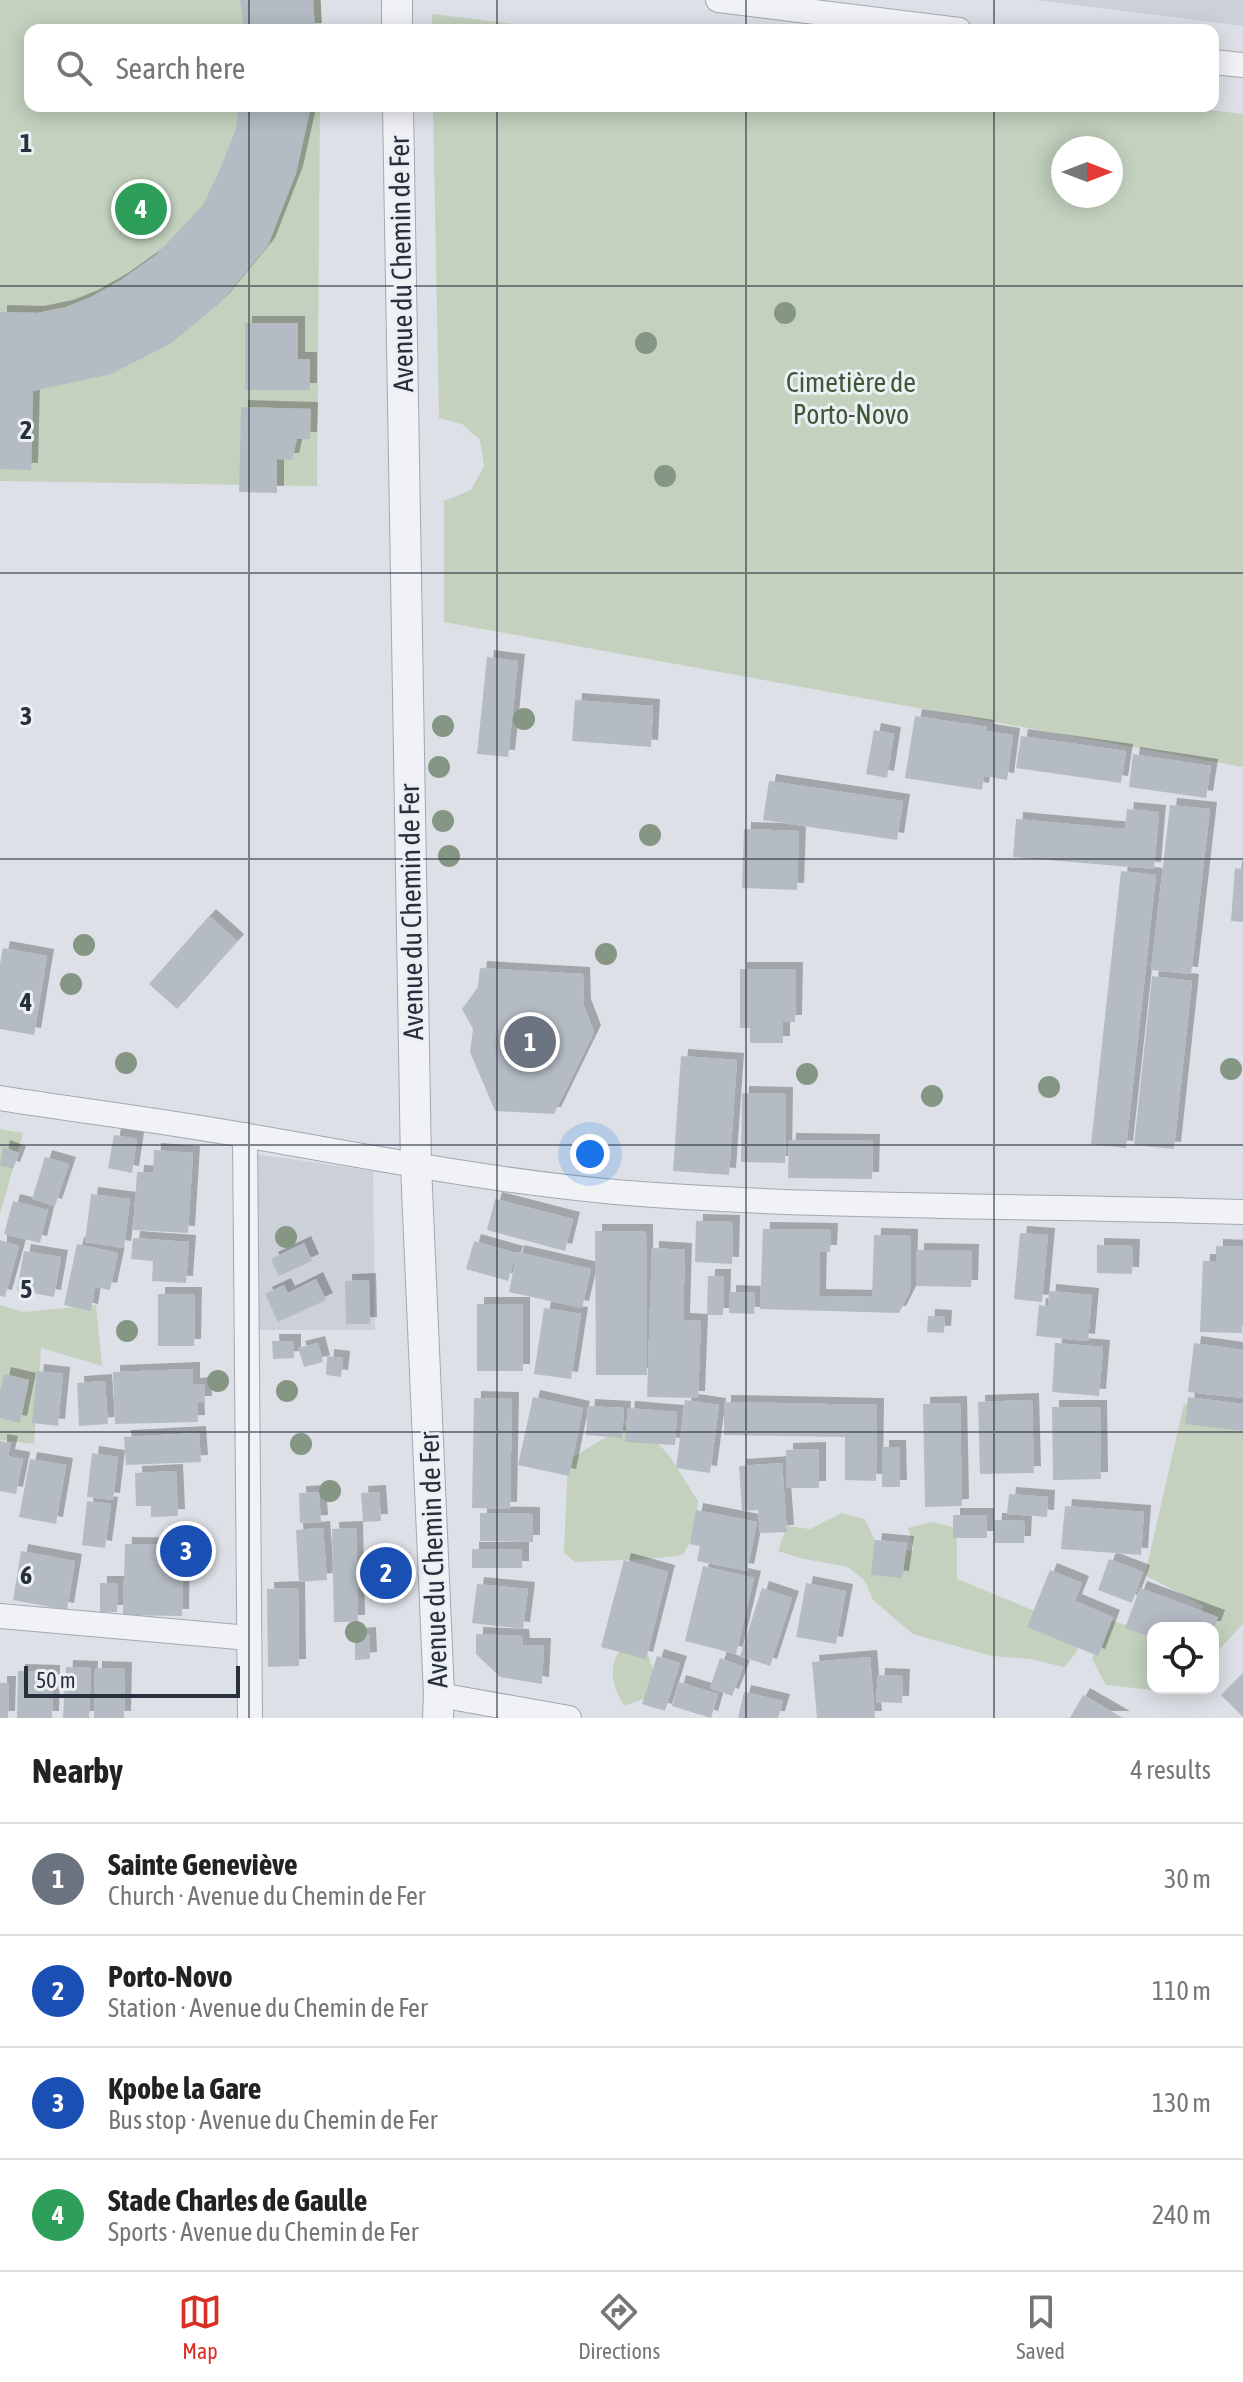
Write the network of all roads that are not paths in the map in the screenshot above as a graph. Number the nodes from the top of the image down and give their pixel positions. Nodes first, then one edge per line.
1 (397, 0) edge
2 (718, 0) edge
3 (397, 24) edge
4 (911, 24) edge
5 (1219, 63) edge
6 (1243, 65) edge
7 (398, 112) edge
8 (0, 1098) edge
9 (245, 1135) junction
10 (416, 1166) junction
11 (1243, 1212) edge
12 (0, 1616) edge
13 (249, 1638) junction
14 (439, 1707) edge
15 (250, 1718) edge
16 (569, 1718) edge

1 - 3 street
2 - 4 street
5 - 6 street
7 - 10 street, Avenue du Chemin de Fer
8 - 9 street
9 - 10 street
9 - 13 street
10 - 11 street
10 - 14 street, Avenue du Chemin de Fer
12 - 13 street
13 - 15 street
14 - 16 street

